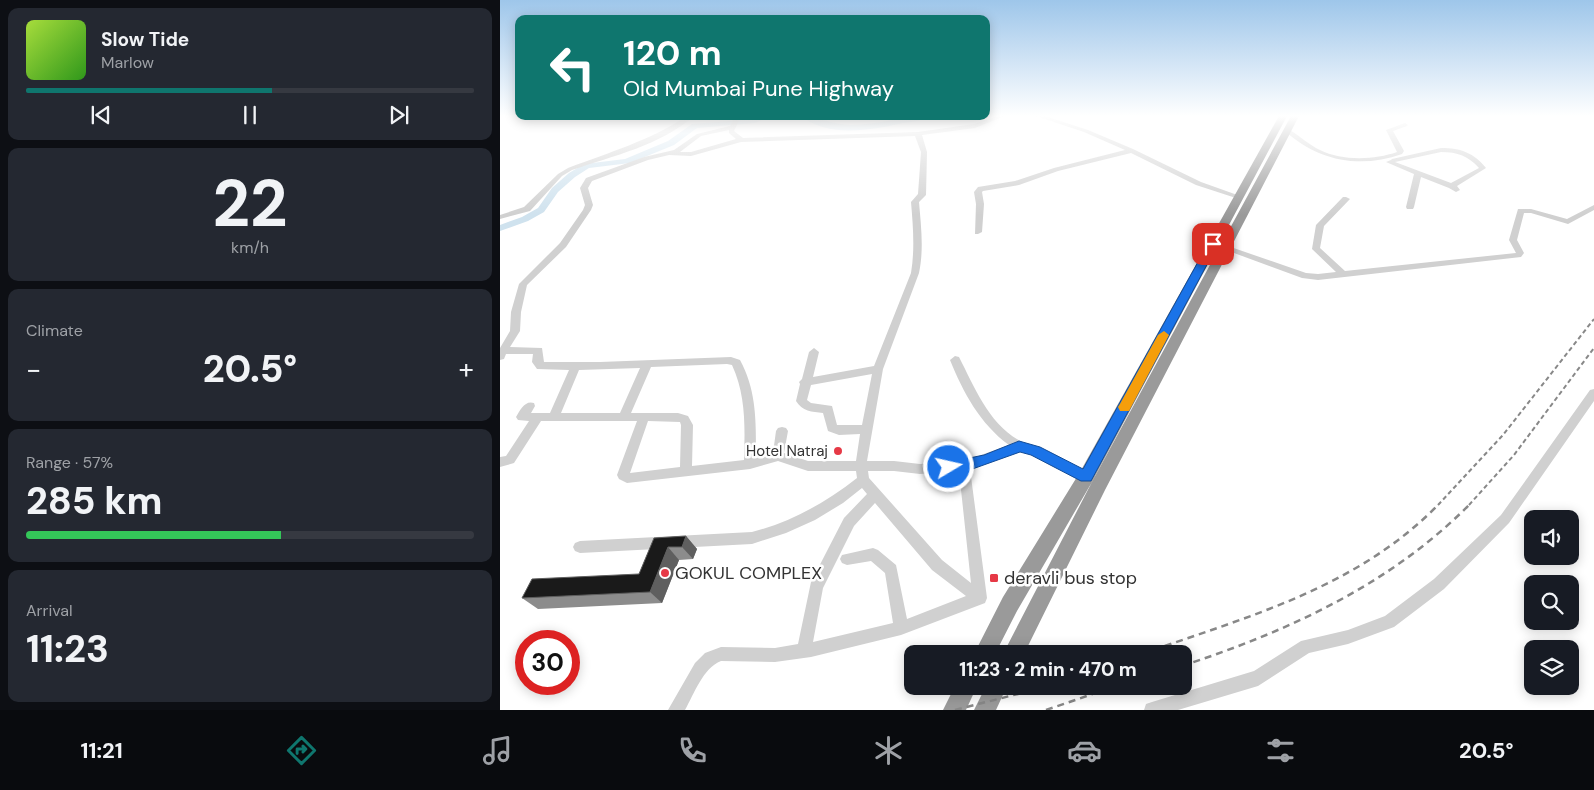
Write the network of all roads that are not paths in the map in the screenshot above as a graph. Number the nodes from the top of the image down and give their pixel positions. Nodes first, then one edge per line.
1 (629, 149) edge
2 (680, 149) edge
3 (708, 149) edge
4 (923, 149) edge
5 (1269, 149) edge
6 (1272, 149) edge
7 (1313, 149) edge
8 (1401, 149) edge
9 (1443, 149) edge
10 (1454, 149) edge
11 (1130, 150) joint
12 (670, 154) junction
13 (1379, 158) junction
14 (600, 162) junction
15 (1388, 162) junction
16 (1418, 173) junction
17 (593, 178) junction
18 (1239, 197) junction
19 (1346, 199) dead end
20 (1410, 206) dead end
21 (1594, 206) edge
22 (500, 217) edge
23 (978, 232) dead end
24 (1219, 246) junction
25 (1342, 273) junction
26 (814, 352) dead end
27 (502, 353) edge
28 (955, 360) dead end
29 (647, 364) junction
30 (576, 366) junction
31 (878, 369) junction
32 (804, 382) junction
33 (1594, 393) edge
34 (530, 406) dead end
35 (536, 418) junction
36 (553, 418) junction
37 (623, 418) junction
38 (644, 418) junction
39 (866, 429) junction
40 (782, 431) dead end
41 (1019, 446) junction
42 (778, 456) junction
43 (500, 462) edge
44 (750, 464) junction
45 (964, 466) junction
46 (861, 467) junction
47 (686, 472) junction
48 (1086, 477) junction
49 (863, 480) junction
50 (1099, 485) junction
51 (875, 494) junction
52 (580, 547) dead end
53 (847, 559) dead end
54 (1015, 595) junction
55 (980, 598) junction
56 (1036, 607) junction
57 (901, 628) junction
58 (989, 645) edge
59 (1017, 645) edge
60 (804, 651) junction
61 (962, 695) edge
62 (992, 695) edge
63 (676, 710) edge
64 (954, 710) edge
65 (985, 710) edge
66 (1152, 710) edge

1 - 14 street
2 - 12 street
3 - 12 street
4 - 31 street
5 - 18 highway
6 - 24 highway
7 - 13 street
8 - 13 street
9 - 15 street
10 - 16 street
11 - 18 street
11 - 23 street
12 - 17 street
13 - 15 street
14 - 17 street
14 - 22 street
15 - 16 street
16 - 20 street
17 - 27 street
18 - 24 highway
19 - 25 street
21 - 25 street
24 - 25 street
24 - 48 highway
24 - 50 highway
26 - 32 street
27 - 30 street
28 - 41 street
29 - 30 street
29 - 37 street
29 - 44 street
30 - 36 street
31 - 32 street
31 - 39 street
32 - 39 street
33 - 66 street
34 - 35 street
35 - 36 street
35 - 43 street
36 - 37 street
37 - 38 street
38 - 47 street
38 - 47 street
39 - 46 street
40 - 42 street
41 - 45 street
41 - 48 street
42 - 44 street
42 - 46 street
44 - 47 street
45 - 46 street
45 - 55 street
46 - 49 street
48 - 50 street
48 - 54 highway
49 - 51 street
49 - 52 street
50 - 56 highway
51 - 55 street
51 - 60 street
53 - 57 street
54 - 56 highway
54 - 58 highway
55 - 57 street
56 - 59 highway
57 - 60 street
60 - 63 street
61 - 64 highway
62 - 65 highway

